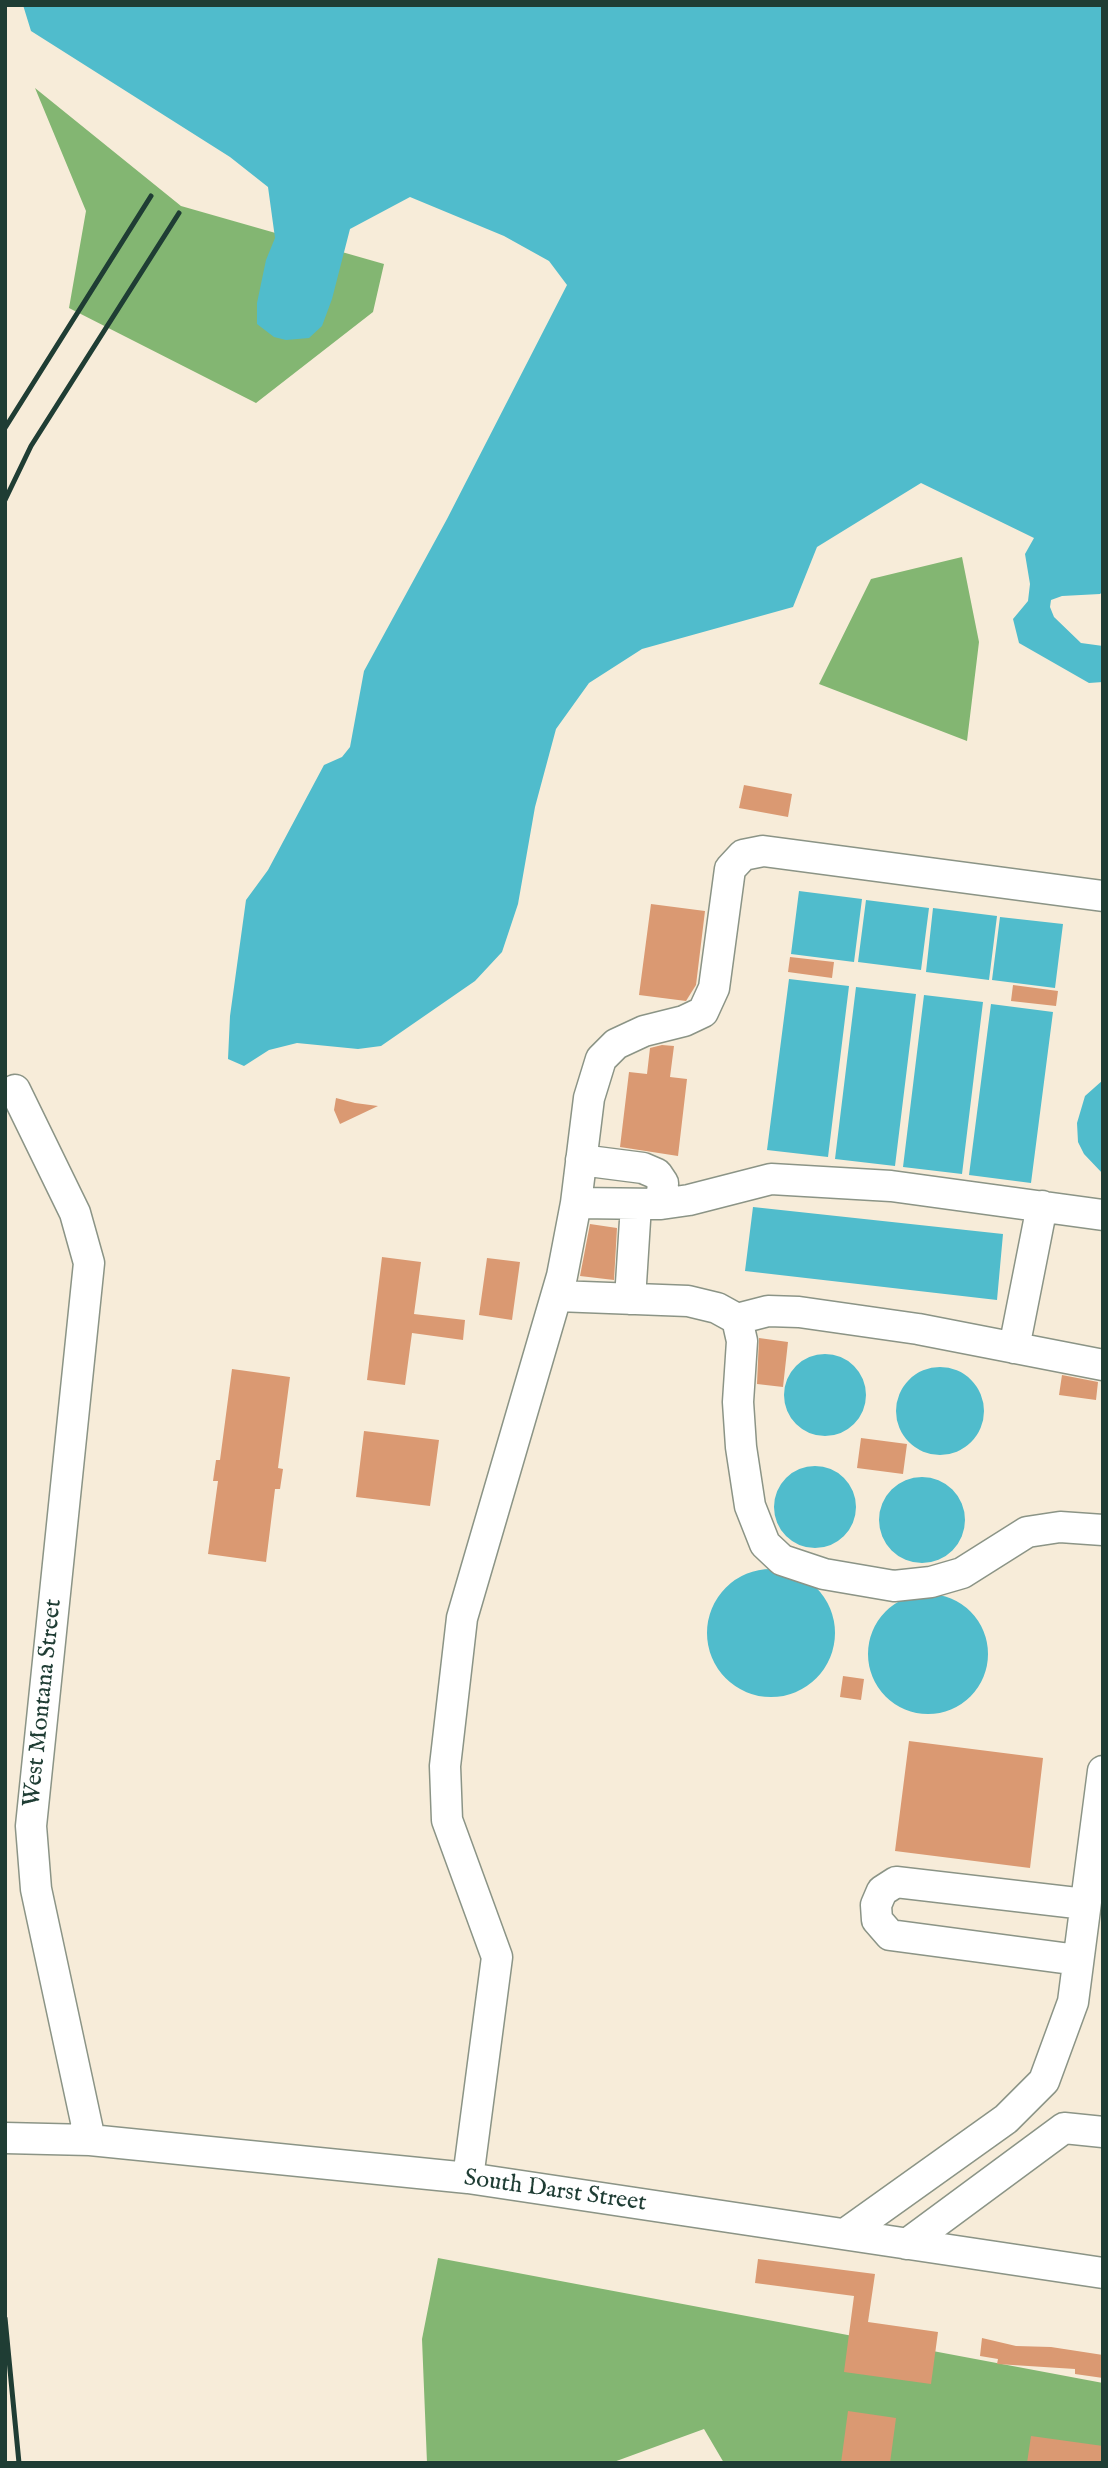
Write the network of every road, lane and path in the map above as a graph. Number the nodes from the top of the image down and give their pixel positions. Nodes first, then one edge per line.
1 (1103, 896) edge
2 (15, 1090) dead end
3 (581, 1160) junction
4 (576, 1203) junction
5 (648, 1205) junction
6 (1042, 1206) junction
7 (1103, 1215) edge
8 (557, 1296) junction
9 (630, 1299) junction
10 (737, 1319) junction
11 (1014, 1348) junction
12 (1103, 1365) edge
13 (1103, 1530) edge
14 (1103, 1771) edge
15 (1085, 1904) junction
16 (1078, 1960) junction
17 (1103, 2132) edge
18 (5, 2138) edge
19 (90, 2140) junction
20 (468, 2178) junction
21 (845, 2234) junction
22 (907, 2244) junction
23 (1103, 2273) edge

1 - 3 street
2 - 19 street, West Montana Street
3 - 4 street
3 - 5 street
4 - 5 street
4 - 8 street
5 - 6 street
5 - 9 street
6 - 7 street
6 - 11 street
8 - 9 street
8 - 20 street
9 - 10 street
10 - 11 street
10 - 13 street
11 - 12 street
14 - 15 street
15 - 16 street
15 - 16 street
16 - 21 street
17 - 22 street
18 - 19 street, South Darst Street
19 - 20 street, South Darst Street
20 - 21 street, South Darst Street
21 - 22 street, South Darst Street
22 - 23 street, South Darst Street

